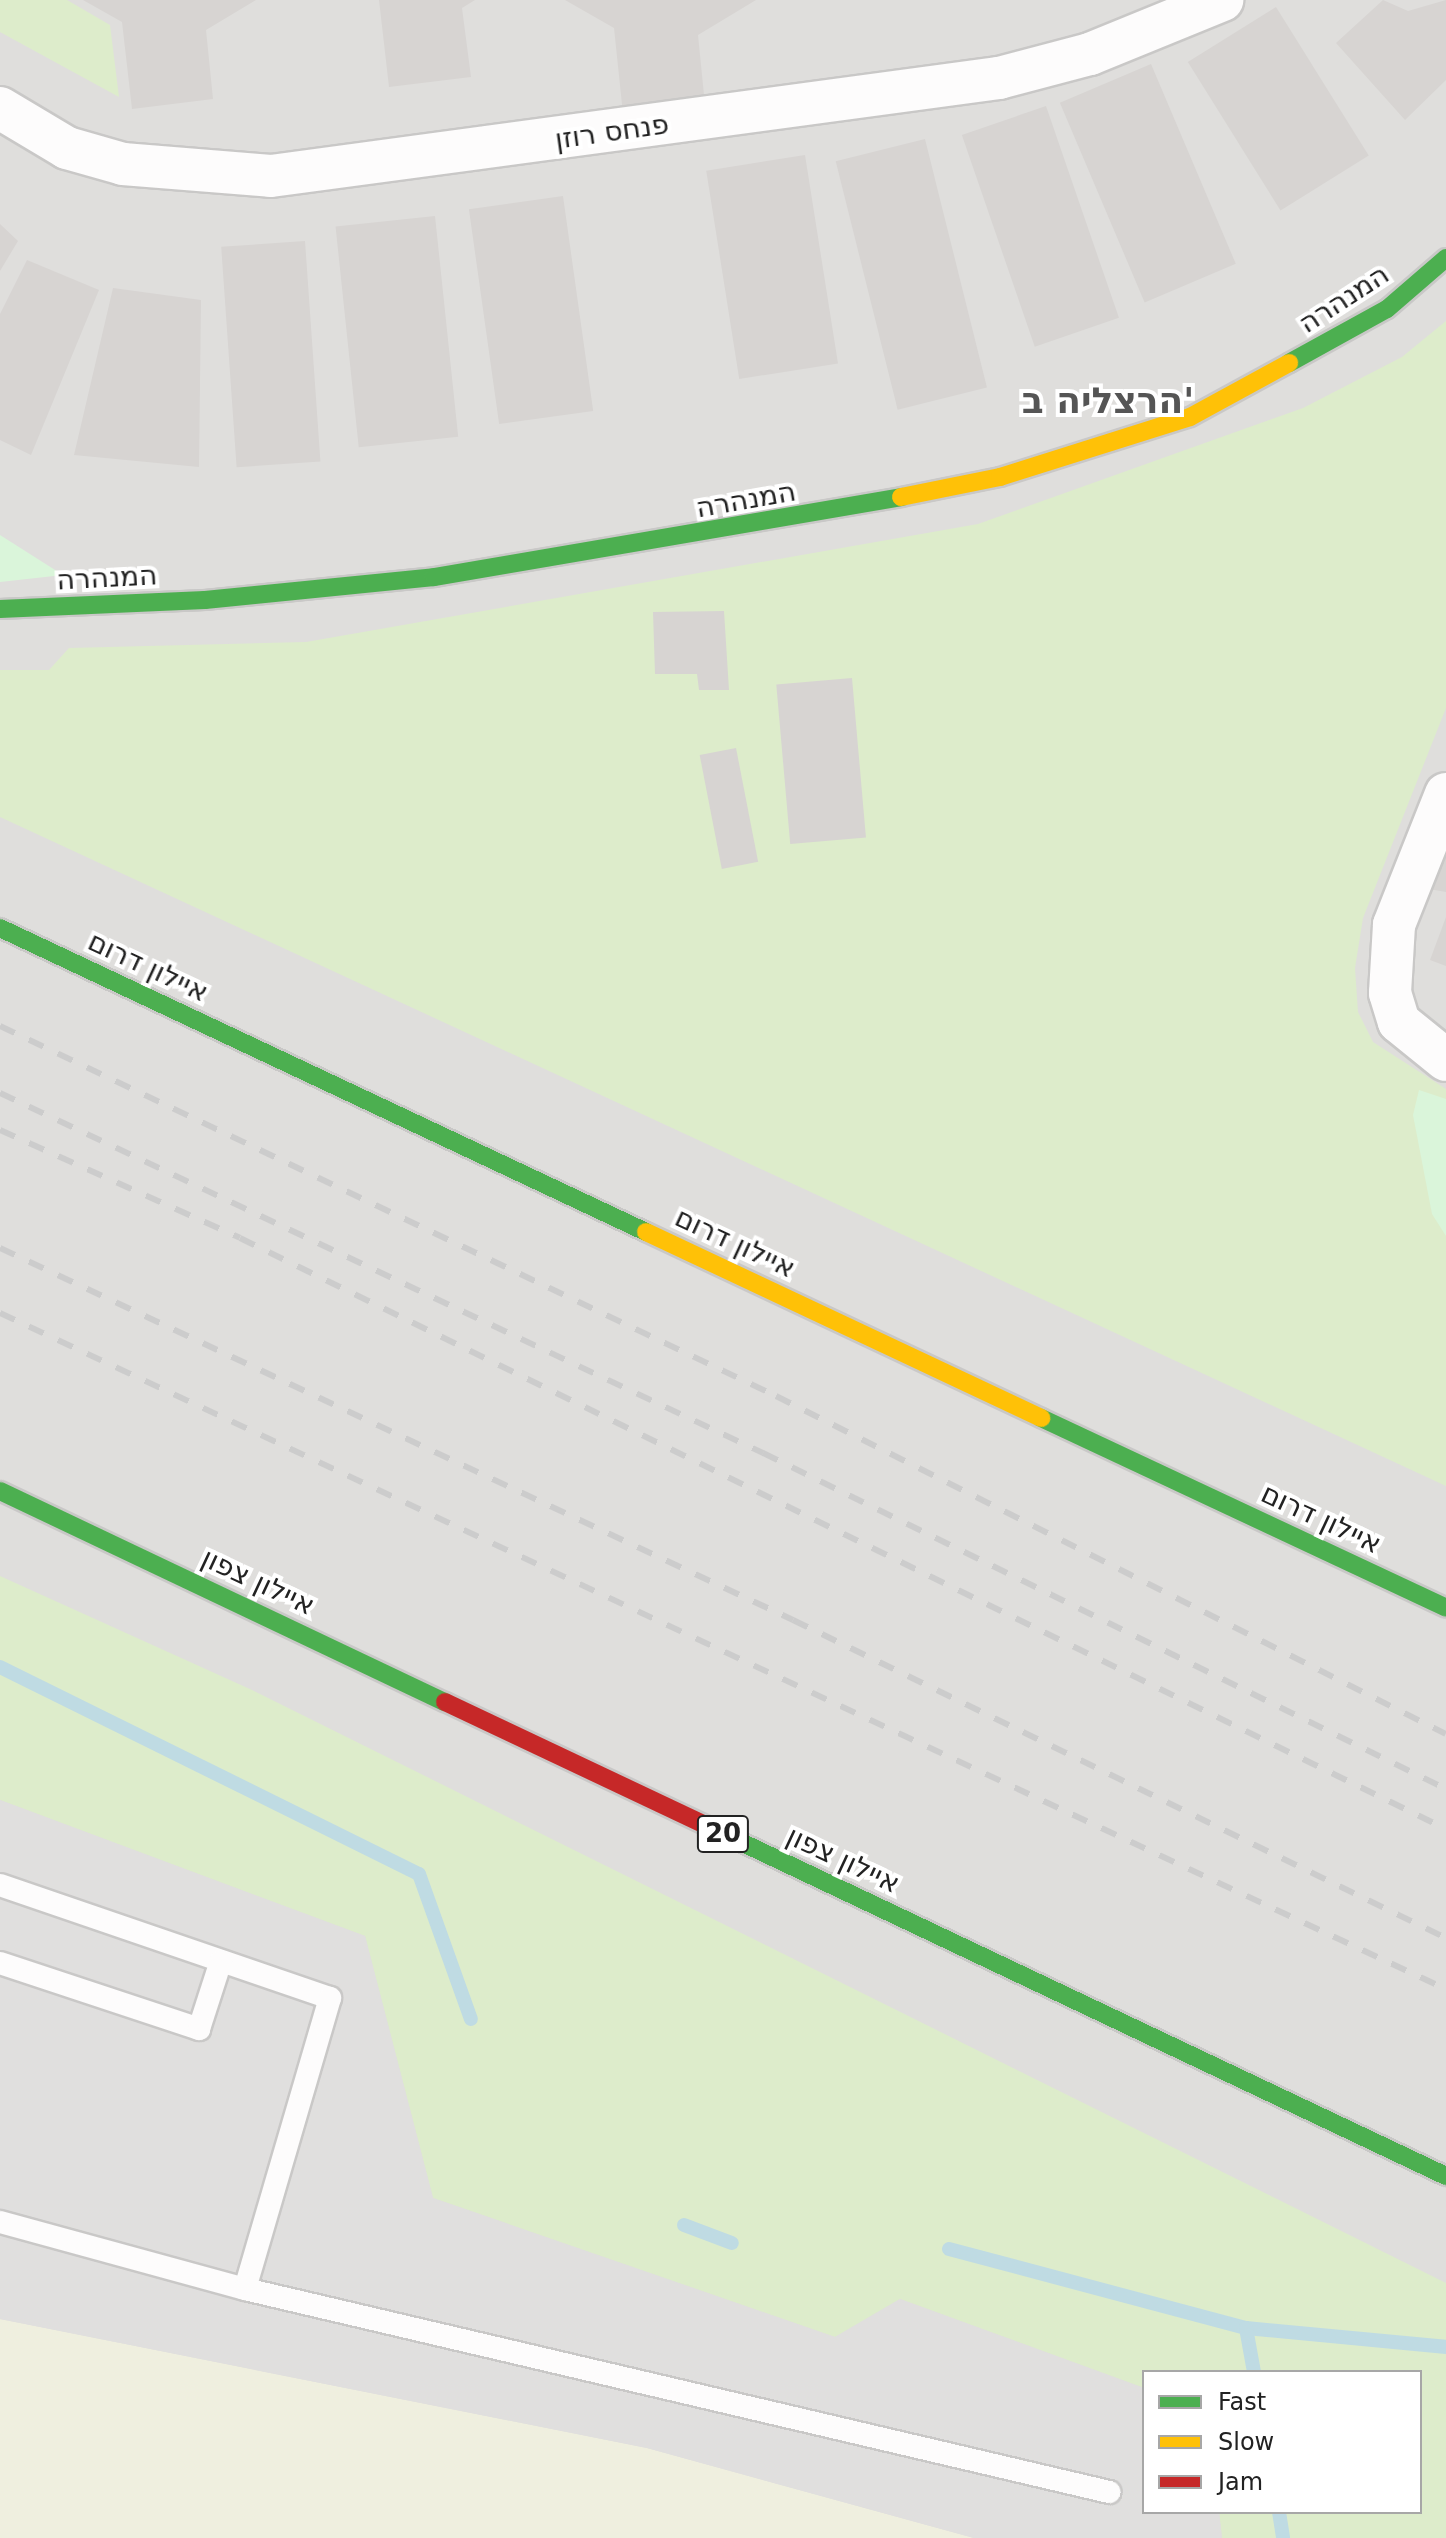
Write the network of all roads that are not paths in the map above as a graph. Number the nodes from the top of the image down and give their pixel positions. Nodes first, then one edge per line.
1 (1222, 0) edge
2 (0, 108) edge
3 (1446, 258) edge
4 (0, 609) edge
5 (1446, 794) edge
6 (0, 928) edge
7 (1446, 1060) edge
8 (0, 1491) edge
9 (1446, 1608) edge
10 (0, 1885) edge
11 (221, 1961) junction
12 (0, 1963) edge
13 (1446, 2176) edge
14 (0, 2222) edge
15 (245, 2289) junction
16 (1109, 2492) dead end

1 - 2 street, פנחס רוזן
3 - 4 main road, המנהרה
5 - 7 street
6 - 9 main road, איילון דרום
8 - 13 main road, איילון צפון / 20
10 - 11 lane
11 - 12 lane
11 - 15 lane
14 - 15 lane
15 - 16 lane

